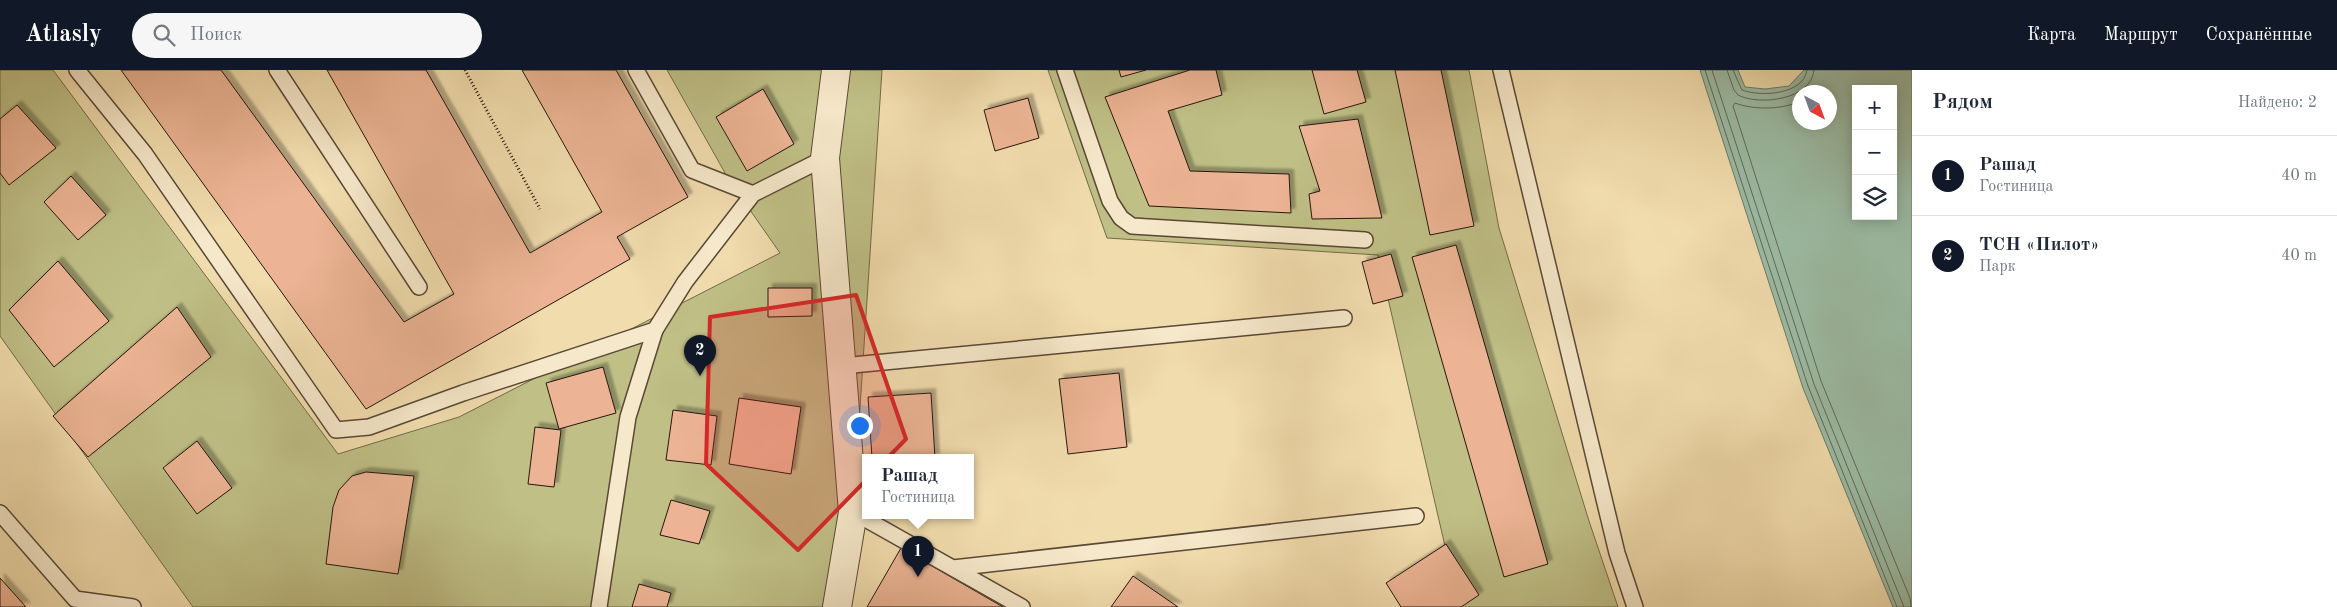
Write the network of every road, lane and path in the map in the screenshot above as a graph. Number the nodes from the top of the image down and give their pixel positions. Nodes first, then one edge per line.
1 (78, 70) edge
2 (278, 70) edge
3 (465, 70) edge
4 (636, 70) edge
5 (836, 70) edge
6 (1065, 70) edge
7 (1501, 70) edge
8 (826, 158) junction
9 (753, 194) junction
10 (540, 209) dead end
11 (1365, 240) dead end
12 (419, 287) dead end
13 (1344, 318) dead end
14 (655, 330) junction
15 (842, 366) junction
16 (853, 512) junction
17 (0, 513) edge
18 (1416, 516) dead end
19 (862, 517) edge
20 (866, 519) edge
21 (953, 568) junction
22 (133, 607) edge
23 (599, 607) edge
24 (837, 607) edge
25 (1022, 607) edge
26 (1635, 607) edge

1 - 14 lane
2 - 12 lane
3 - 10 path
4 - 9 lane
5 - 8 street
6 - 11 lane
7 - 26 lane
8 - 9 lane
8 - 15 street
9 - 14 lane
13 - 15 lane
14 - 23 lane
15 - 16 street
16 - 19 lane
16 - 24 street
17 - 22 lane
18 - 21 lane
20 - 21 lane
21 - 25 lane

